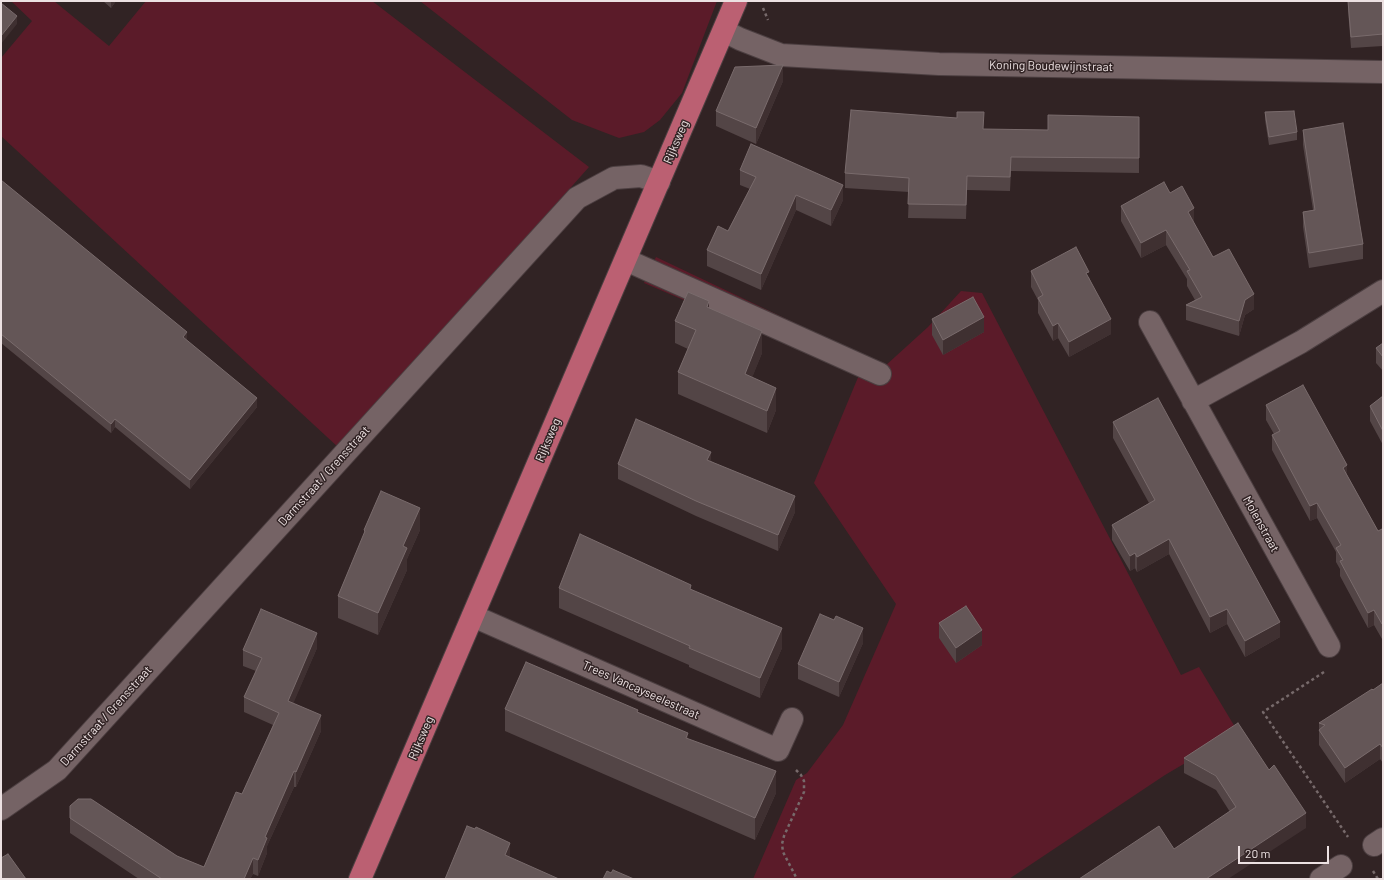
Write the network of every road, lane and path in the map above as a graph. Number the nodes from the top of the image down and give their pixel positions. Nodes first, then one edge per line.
1 (736, 1) edge
2 (724, 31) junction
3 (1383, 72) edge
4 (659, 182) junction
5 (626, 260) junction
6 (1383, 291) edge
7 (1150, 322) dead end
8 (880, 374) dead end
9 (1193, 401) junction
10 (472, 616) junction
11 (1330, 646) joint
12 (792, 719) dead end
13 (778, 750) junction
14 (1, 808) edge
15 (1350, 841) dead end
16 (1341, 866) dead end
17 (360, 879) edge
18 (797, 879) edge
19 (1321, 879) edge

1 - 2 main road, Rijksweg
2 - 3 street, Koning Boudewijnstraat
2 - 4 main road, Rijksweg
4 - 5 main road, Rijksweg
4 - 14 street, Darmstraat / Grensstraat
5 - 8 street
5 - 10 main road, Rijksweg
6 - 9 street
7 - 9 street, Molenstraat
9 - 11 street, Molenstraat
10 - 13 street, Trees Vancayseelestraat
10 - 17 main road, Rijksweg
11 - 15 path
12 - 13 street
13 - 18 path
16 - 19 street

